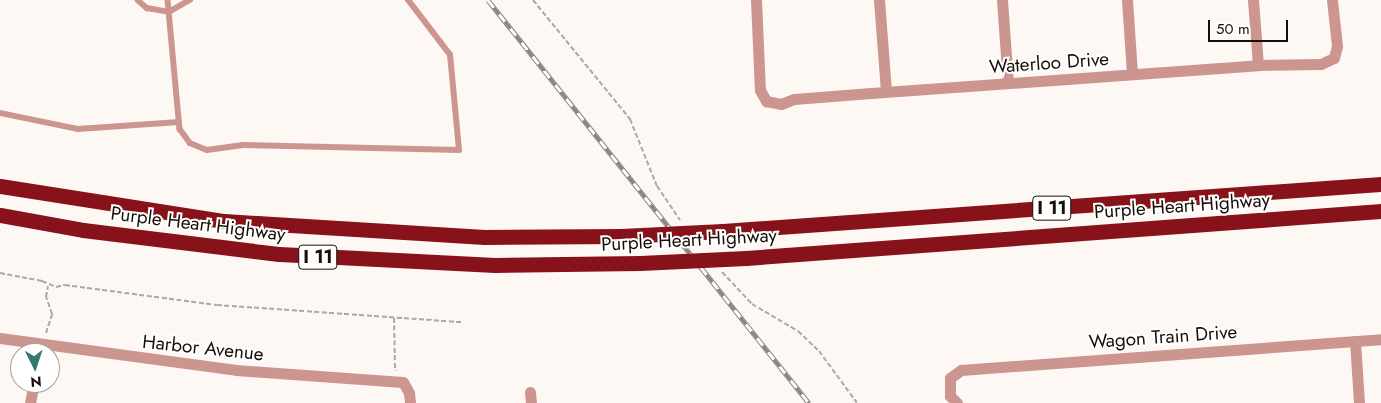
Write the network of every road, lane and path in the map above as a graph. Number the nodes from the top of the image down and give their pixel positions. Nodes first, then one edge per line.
1 (138, 0) edge
2 (168, 0) edge
3 (190, 0) edge
4 (408, 0) edge
5 (533, 0) edge
6 (756, 0) edge
7 (879, 0) edge
8 (1002, 0) edge
9 (1127, 0) edge
10 (1253, 0) edge
11 (1332, 0) edge
12 (170, 12) junction
13 (1258, 65) junction
14 (1132, 74) junction
15 (1008, 83) junction
16 (886, 92) junction
17 (0, 113) edge
18 (179, 122) junction
19 (1381, 184) edge
20 (0, 186) edge
21 (1381, 211) edge
22 (0, 215) edge
23 (682, 222) dead end
24 (716, 265) dead end
25 (0, 273) edge
26 (48, 286) junction
27 (394, 318) junction
28 (462, 322) dead end
29 (0, 338) edge
30 (1381, 339) edge
31 (1355, 341) junction
32 (18, 343) edge
33 (42, 343) edge
34 (60, 351) edge
35 (402, 382) junction
36 (410, 403) edge
37 (857, 403) edge
38 (957, 403) edge
39 (1359, 403) edge

1 - 12 lane
2 - 12 lane
3 - 12 lane
4 - 18 lane
5 - 23 path
6 - 16 street, Waterloo Drive
7 - 16 street
8 - 15 street
9 - 14 street
10 - 13 street
11 - 13 street, Waterloo Drive
12 - 18 lane
13 - 14 street, Waterloo Drive
14 - 15 street, Waterloo Drive
15 - 16 street, Waterloo Drive
17 - 18 lane
19 - 20 highway, Purple Heart Highway / I 11, bridge
21 - 22 highway, Purple Heart Highway / I 11, bridge
24 - 37 path
25 - 26 path
26 - 27 path
26 - 33 path
27 - 28 path
27 - 35 path
29 - 32 street, Harbor Avenue
30 - 31 street, Wagon Train Drive
31 - 38 street, Wagon Train Drive
31 - 39 street
34 - 35 street, Harbor Avenue
35 - 36 street

